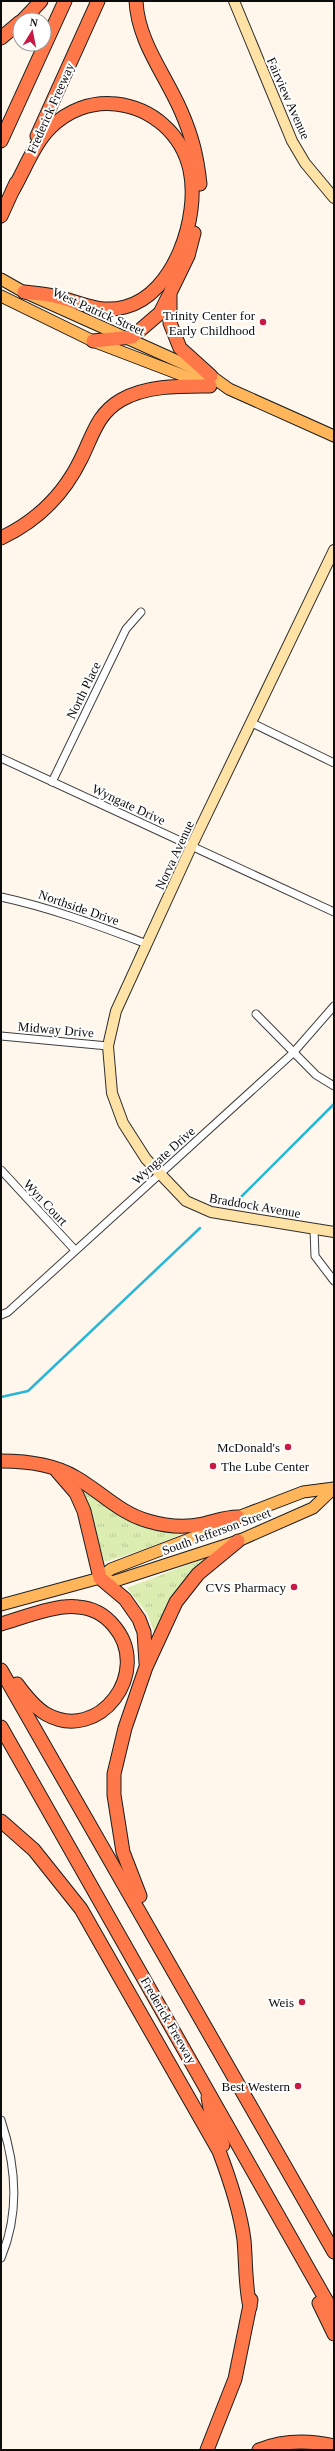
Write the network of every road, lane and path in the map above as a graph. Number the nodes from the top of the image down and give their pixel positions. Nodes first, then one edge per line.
1 (41, 1) edge
2 (65, 1) edge
3 (98, 1) edge
4 (136, 1) edge
5 (234, 1) edge
6 (31, 12) edge
7 (12, 29) edge
8 (1, 38) edge
9 (1, 141) edge
10 (13, 190) junction
11 (334, 198) edge
12 (1, 216) edge
13 (1, 279) edge
14 (24, 292) junction
15 (170, 293) junction
16 (1, 296) edge
17 (123, 338) junction
18 (93, 340) junction
19 (211, 381) junction
20 (334, 436) edge
21 (1, 538) edge
22 (334, 550) edge
23 (141, 612) dead end
24 (252, 723) junction
25 (1, 758) edge
26 (334, 763) edge
27 (52, 782) junction
28 (192, 845) junction
29 (1, 897) edge
30 (334, 912) edge
31 (147, 944) junction
32 (334, 1006) edge
33 (256, 1014) dead end
34 (1, 1036) edge
35 (108, 1046) junction
36 (293, 1053) junction
37 (334, 1086) edge
38 (1, 1170) edge
39 (160, 1175) junction
40 (314, 1229) junction
41 (334, 1232) edge
42 (74, 1250) junction
43 (334, 1281) edge
44 (1, 1315) edge
45 (1, 1461) edge
46 (53, 1468) junction
47 (334, 1488) edge
48 (238, 1517) junction
49 (238, 1541) junction
50 (100, 1578) junction
51 (1, 1605) edge
52 (3, 1623) edge
53 (146, 1667) junction
54 (1, 1669) edge
55 (1, 1727) edge
56 (1, 1821) edge
57 (162, 1947) junction
58 (207, 2087) junction
59 (1, 2120) edge
60 (252, 2169) junction
61 (334, 2252) edge
62 (1, 2258) edge
63 (250, 2307) junction
64 (334, 2314) edge
65 (334, 2334) edge
66 (334, 2446) edge
67 (207, 2450) edge
68 (259, 2450) edge

1 - 6 highway
2 - 9 highway
3 - 10 highway, Frederick Freeway
4 - 15 highway
5 - 11 street, Fairview Avenue
7 - 8 highway
10 - 12 highway, Frederick Freeway
10 - 14 highway
13 - 14 main road, West Patrick Street
14 - 17 main road, West Patrick Street
15 - 17 highway
15 - 19 highway
16 - 18 main road, West Patrick Street
17 - 18 highway
17 - 19 main road, West Patrick Street
18 - 19 main road, West Patrick Street
19 - 20 main road, West Patrick Street
19 - 21 highway
22 - 24 street, Norva Avenue
23 - 27 street, North Place
24 - 26 street
24 - 28 street, Norva Avenue
25 - 27 street, Wyngate Drive
27 - 28 street, Wyngate Drive
28 - 30 street, Wyngate Drive
28 - 31 street, Norva Avenue
29 - 31 street, Northside Drive
31 - 35 street, Norva Avenue
32 - 36 street, Wyngate Drive
33 - 36 street
34 - 35 street, Midway Drive
35 - 39 street, Norva Avenue
36 - 37 street
36 - 39 street, Wyngate Drive
38 - 42 street, Wyn Court
39 - 40 street, Braddock Avenue
39 - 42 street, Wyngate Drive
40 - 41 street, Braddock Avenue
40 - 43 street
42 - 44 street, Wyngate Drive
45 - 46 highway
46 - 48 highway
46 - 50 highway
47 - 48 main road, South Jefferson Street
47 - 49 main road, South Jefferson Street
48 - 50 main road, South Jefferson Street
49 - 50 main road, South Jefferson Street
49 - 53 highway
50 - 51 main road, South Jefferson Street
50 - 53 highway
52 - 54 highway
53 - 57 highway
54 - 57 highway
55 - 58 highway, Frederick Freeway
56 - 63 highway
57 - 61 highway
58 - 60 highway, Frederick Freeway
58 - 63 highway
59 - 62 street
60 - 64 highway, Frederick Freeway
60 - 65 highway
63 - 67 highway
66 - 68 highway

